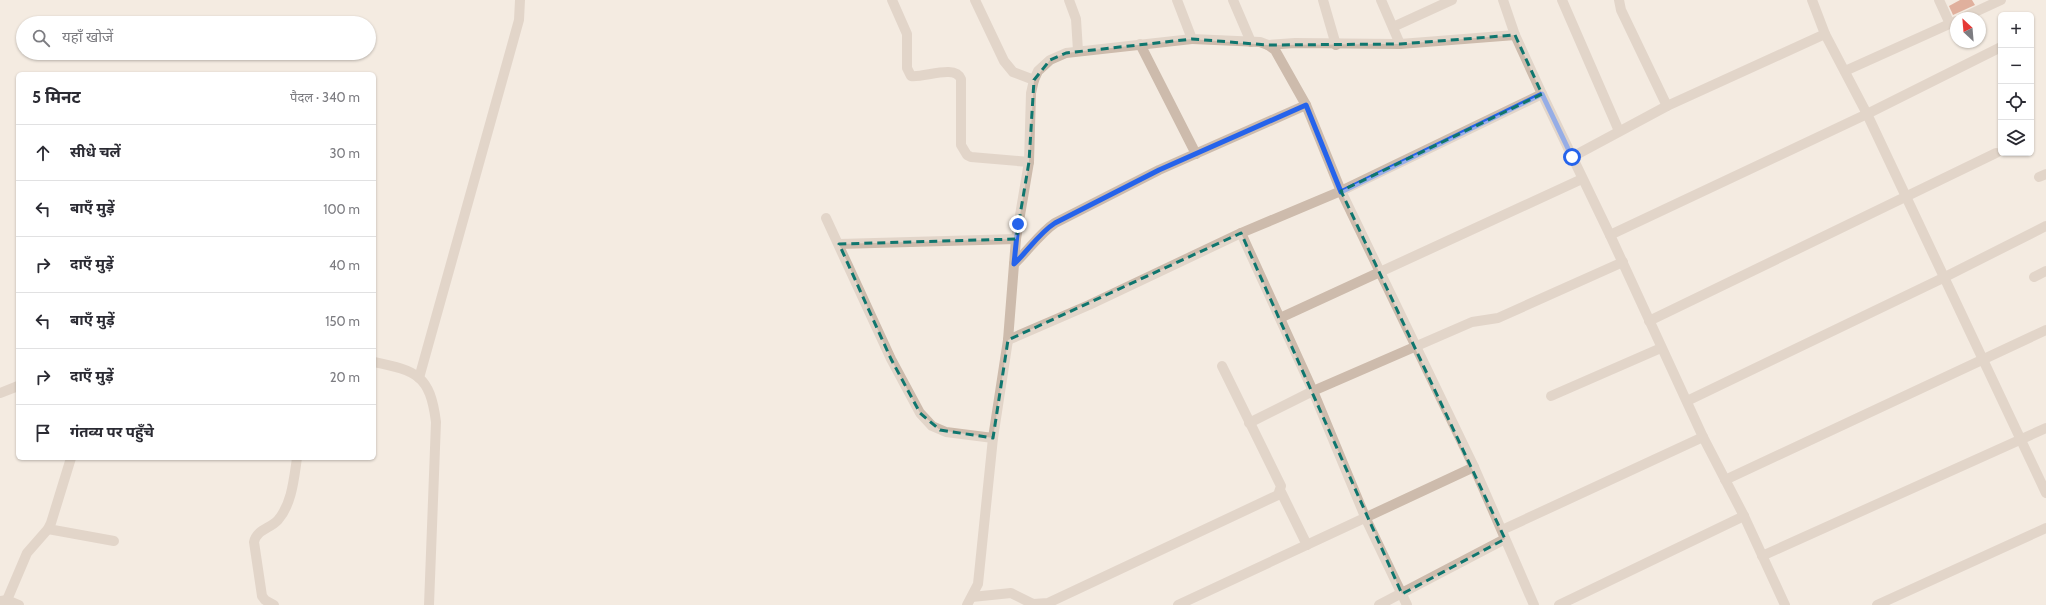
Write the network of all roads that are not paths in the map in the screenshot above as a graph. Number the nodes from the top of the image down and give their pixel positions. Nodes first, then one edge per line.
1 (520, 0) edge
2 (892, 0) edge
3 (975, 0) edge
4 (1069, 0) edge
5 (1177, 0) edge
6 (1233, 0) edge
7 (1322, 0) edge
8 (1382, 0) edge
9 (1452, 0) edge
10 (1503, 0) edge
11 (1562, 0) edge
12 (1619, 0) edge
13 (1812, 0) edge
14 (1939, 0) edge
15 (2002, 0) edge
16 (1975, 12) edge
17 (1950, 17) edge
18 (1950, 23) edge
19 (1394, 27) junction
20 (1825, 34) junction
21 (1515, 35) junction
22 (1192, 39) junction
23 (1251, 42) junction
24 (1140, 44) junction
25 (1336, 44) junction
26 (1400, 44) junction
27 (1268, 45) junction
28 (1999, 48) edge
29 (1078, 51) junction
30 (1845, 71) junction
31 (1034, 80) junction
32 (1542, 94) junction
33 (1306, 105) junction
34 (1667, 106) junction
35 (1867, 114) junction
36 (1619, 131) junction
37 (1996, 153) dead end
38 (1196, 154) junction
39 (1572, 157) junction
40 (1028, 162) junction
41 (1582, 179) junction
42 (1341, 192) junction
43 (1907, 198) junction
44 (826, 218) dead end
45 (2046, 226) edge
46 (1241, 233) junction
47 (1610, 235) junction
48 (1016, 239) junction
49 (839, 244) junction
50 (1622, 262) junction
51 (1014, 264) junction
52 (2046, 271) edge
53 (1381, 273) junction
54 (2034, 277) dead end
55 (1944, 278) junction
56 (1280, 318) junction
57 (1649, 321) junction
58 (2046, 330) edge
59 (1008, 340) junction
60 (1416, 347) junction
61 (1661, 348) junction
62 (1982, 359) junction
63 (376, 362) edge
64 (1222, 366) dead end
65 (419, 378) junction
66 (16, 387) edge
67 (1313, 391) junction
68 (0, 393) edge
69 (1551, 396) dead end
70 (1687, 401) junction
71 (1249, 423) junction
72 (2046, 428) edge
73 (1703, 437) junction
74 (993, 438) junction
75 (2021, 439) junction
76 (69, 460) edge
77 (297, 460) edge
78 (1474, 467) junction
79 (1725, 480) junction
80 (1281, 492) junction
81 (2046, 493) edge
82 (1744, 516) junction
83 (1366, 519) junction
84 (2046, 528) edge
85 (48, 529) junction
86 (1503, 534) junction
87 (114, 541) dead end
88 (1307, 545) junction
89 (1762, 556) junction
90 (1402, 594) junction
91 (3, 601) edge
92 (970, 601) edge
93 (19, 605) edge
94 (274, 605) edge
95 (429, 605) edge
96 (1178, 605) edge
97 (1379, 605) edge
98 (1407, 605) edge
99 (1534, 605) edge
100 (1559, 605) edge
101 (1785, 605) edge
102 (1877, 605) edge

1 - 65 street
2 - 40 street
3 - 31 street
4 - 29 street
5 - 22 street
6 - 23 street
7 - 25 street
8 - 19 street
9 - 19 street
10 - 21 street
11 - 36 street
12 - 34 street
13 - 20 street
14 - 17 street
15 - 16 street
18 - 30 street
19 - 26 street
20 - 30 street
20 - 34 street
21 - 26 street
21 - 32 street
22 - 23 street
22 - 24 street
23 - 27 street
24 - 29 street
24 - 38 street
25 - 26 street
25 - 27 street
27 - 33 street
28 - 35 street
29 - 31 street
30 - 35 street
31 - 40 street
32 - 39 street
32 - 42 street
33 - 38 street
33 - 42 street
34 - 36 street
35 - 43 street
35 - 47 street
36 - 39 street
37 - 43 street
38 - 51 street
39 - 41 street
40 - 48 street
41 - 47 street
41 - 53 street
42 - 46 street
42 - 53 street
43 - 55 street
43 - 57 street
44 - 49 street
45 - 55 street
46 - 56 street
46 - 59 street
47 - 50 street
48 - 49 street
48 - 51 street
49 - 74 street
50 - 57 street
50 - 60 street
51 - 59 street
52 - 54 street
53 - 56 street
53 - 60 street
55 - 62 street
55 - 70 street
56 - 67 street
57 - 61 street
58 - 62 street
59 - 74 street
60 - 67 street
60 - 78 street
61 - 69 street
61 - 70 street
62 - 75 street
62 - 79 street
63 - 65 street
64 - 71 street
65 - 95 street
66 - 68 street
67 - 71 street
67 - 83 street
70 - 73 street
71 - 80 street
72 - 75 street
73 - 79 street
73 - 86 street
74 - 92 street
75 - 81 street
75 - 89 street
76 - 85 street
77 - 94 street
78 - 83 street
78 - 86 street
79 - 82 street
80 - 88 street
80 - 92 street
82 - 89 street
82 - 100 street
83 - 88 street
83 - 90 street
84 - 102 street
85 - 87 street
85 - 91 street
86 - 90 street
86 - 99 street
88 - 96 street
89 - 101 street
90 - 97 street
90 - 98 street
91 - 93 street

